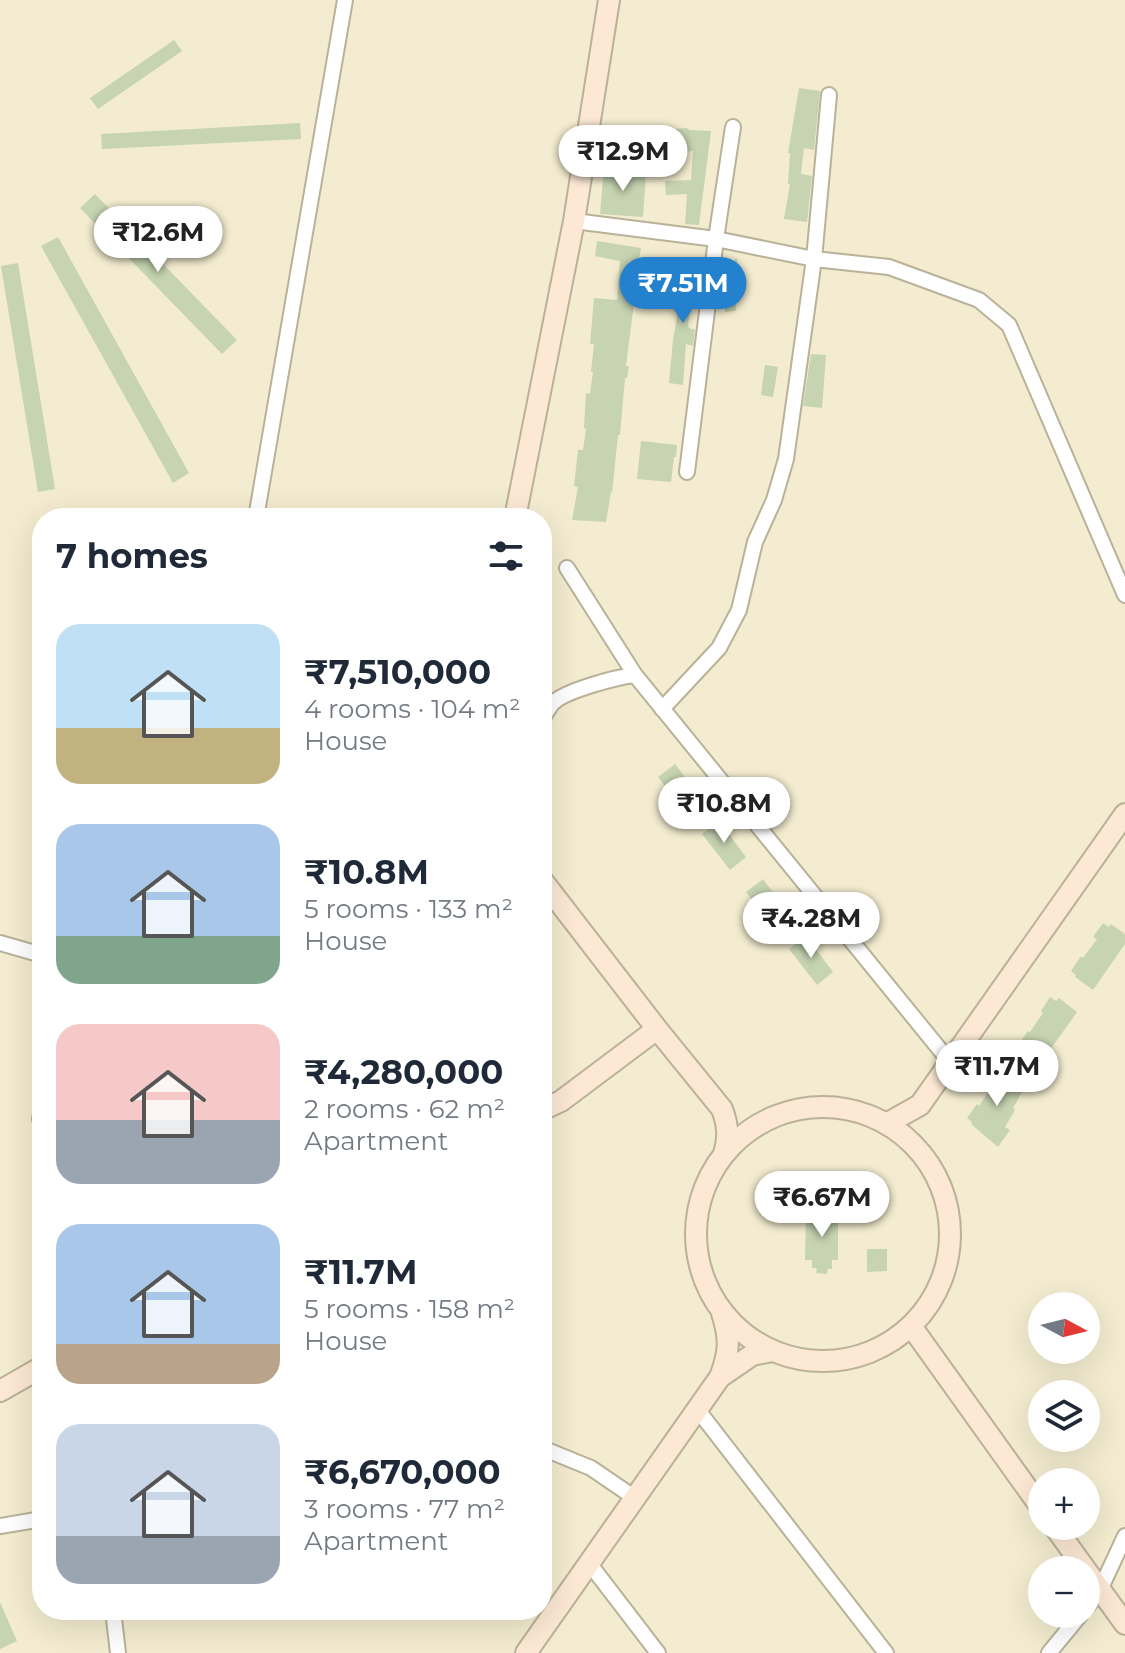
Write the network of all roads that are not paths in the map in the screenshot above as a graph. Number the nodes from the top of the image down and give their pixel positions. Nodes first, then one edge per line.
1 (345, 0) edge
2 (609, 0) edge
3 (829, 95) dead end
4 (733, 127) dead end
5 (574, 221) junction
6 (716, 239) junction
7 (814, 259) junction
8 (687, 472) dead end
9 (258, 508) edge
10 (517, 508) edge
11 (567, 568) dead end
12 (1125, 595) edge
13 (635, 675) junction
14 (552, 704) edge
15 (662, 709) junction
16 (1125, 814) edge
17 (552, 893) edge
18 (0, 943) edge
19 (32, 952) edge
20 (657, 1029) junction
21 (950, 1062) junction
22 (552, 1105) edge
23 (920, 1105) junction
24 (722, 1109) junction
25 (764, 1121) junction
26 (888, 1123) junction
27 (915, 1146) junction
28 (724, 1154) junction
29 (721, 1310) junction
30 (911, 1326) junction
31 (772, 1351) junction
32 (32, 1373) edge
33 (720, 1377) junction
34 (0, 1391) edge
35 (697, 1409) junction
36 (552, 1452) edge
37 (1028, 1489) edge
38 (635, 1498) junction
39 (32, 1521) edge
40 (0, 1526) edge
41 (1125, 1536) edge
42 (589, 1563) junction
43 (1100, 1590) joint
44 (552, 1616) edge
45 (114, 1620) edge
46 (549, 1620) edge
47 (1125, 1624) edge
48 (1070, 1628) edge
49 (118, 1653) edge
50 (526, 1653) edge
51 (658, 1653) edge
52 (886, 1653) edge
53 (1049, 1653) edge

1 - 9 street
2 - 5 street
3 - 7 street
4 - 6 street
5 - 6 street
5 - 10 street
6 - 7 street
6 - 8 street
7 - 12 street
7 - 15 street
11 - 13 street
13 - 14 street
13 - 15 street
15 - 21 street
16 - 21 street
17 - 20 street
18 - 19 street
20 - 22 street
20 - 24 street
21 - 23 street
23 - 26 street
23 - 27 street
24 - 25 street
24 - 28 street
25 - 26 street
25 - 28 street
26 - 27 street
27 - 30 street
28 - 29 street
29 - 31 street
29 - 33 street
30 - 31 street
30 - 37 street
31 - 33 street
32 - 34 street
33 - 35 street
35 - 38 street
35 - 52 street
36 - 38 street
38 - 42 street
39 - 40 street
41 - 43 street
42 - 44 street
42 - 51 street
43 - 47 street
45 - 49 street
46 - 50 street
48 - 53 street

